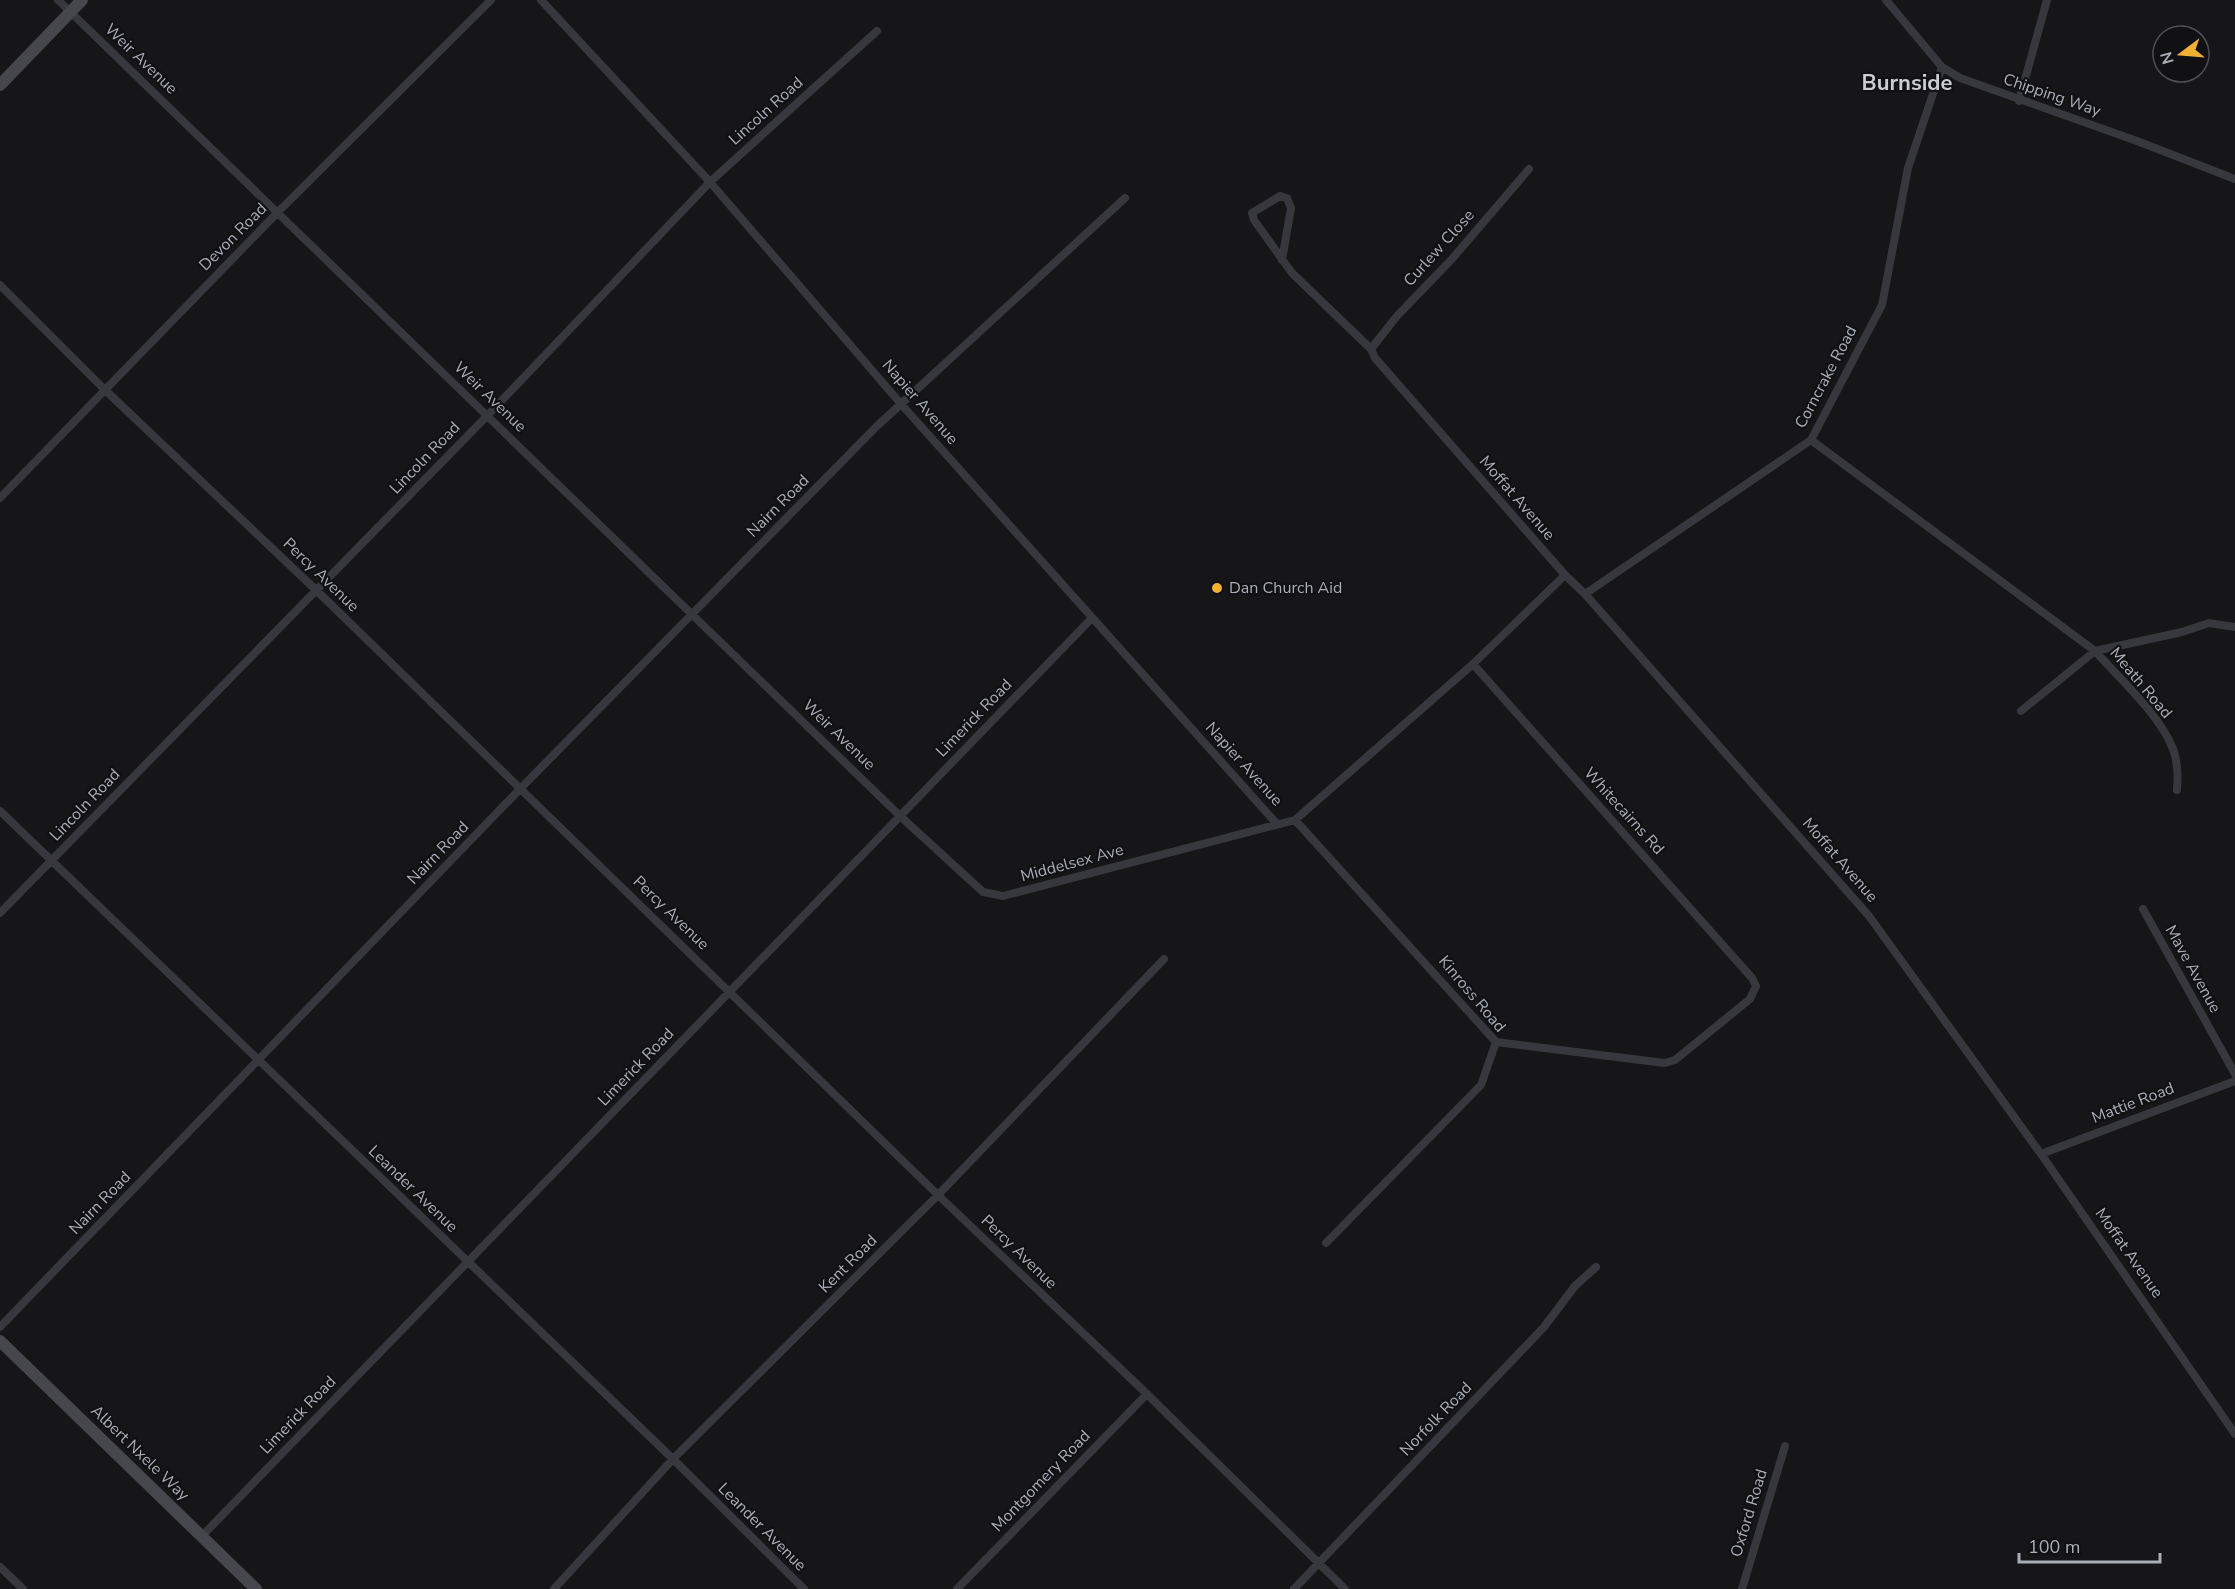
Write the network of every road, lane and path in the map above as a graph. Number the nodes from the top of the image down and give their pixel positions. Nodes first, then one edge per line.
1 (58, 0) edge
2 (82, 0) edge
3 (491, 0) edge
4 (541, 0) edge
5 (1886, 0) edge
6 (2047, 0) edge
7 (70, 12) junction
8 (877, 32) dead end
9 (1942, 67) junction
10 (0, 85) edge
11 (2019, 101) junction
12 (1529, 169) dead end
13 (2235, 179) edge
14 (710, 182) junction
15 (1125, 198) dead end
16 (278, 212) junction
17 (1282, 260) junction
18 (0, 285) edge
19 (1371, 349) junction
20 (104, 389) junction
21 (901, 404) junction
22 (488, 415) junction
23 (1811, 440) junction
24 (0, 498) edge
25 (1565, 575) junction
26 (316, 591) junction
27 (1585, 594) junction
28 (693, 613) junction
29 (1092, 618) junction
30 (2235, 627) edge
31 (2095, 651) junction
32 (1473, 664) junction
33 (2021, 711) dead end
34 (520, 789) junction
35 (2177, 790) dead end
36 (0, 810) edge
37 (900, 816) junction
38 (1295, 820) junction
39 (1277, 824) junction
40 (51, 861) junction
41 (2143, 909) dead end
42 (0, 913) edge
43 (1164, 959) dead end
44 (731, 992) junction
45 (1496, 1042) junction
46 (260, 1060) junction
47 (2235, 1074) edge
48 (2235, 1081) edge
49 (2041, 1154) junction
50 (938, 1195) junction
51 (1326, 1243) dead end
52 (467, 1263) junction
53 (1596, 1267) dead end
54 (0, 1327) edge
55 (0, 1341) edge
56 (1147, 1394) junction
57 (2235, 1434) edge
58 (1785, 1446) dead end
59 (673, 1459) junction
60 (202, 1536) junction
61 (1320, 1563) junction
62 (0, 1567) edge
63 (23, 1589) edge
64 (256, 1589) edge
65 (554, 1589) edge
66 (804, 1589) edge
67 (957, 1589) edge
68 (1294, 1589) edge
69 (1345, 1589) edge
70 (1742, 1589) edge

1 - 7 street, Weir Avenue
2 - 7 main road
3 - 16 street, Devon Road
4 - 14 street, Napier Avenue
5 - 9 street, Chipping Way
6 - 11 street
7 - 10 main road
7 - 16 street, Weir Avenue
8 - 14 street, Lincoln Road
9 - 11 street, Chipping Way
9 - 23 street, Corncrake Road
11 - 13 street, Chipping Way
12 - 19 street, Curlew Close
14 - 21 street, Napier Avenue
14 - 22 street, Lincoln Road
15 - 21 street, Nairn Road
16 - 20 street, Devon Road
16 - 22 street, Weir Avenue
17 - 17 street, Moffat Avenue
17 - 19 street, Moffat Avenue
18 - 20 street, Percy Avenue
19 - 25 street, Moffat Avenue
20 - 24 street, Devon Road
20 - 26 street, Percy Avenue
21 - 28 street, Nairn Road
21 - 29 street, Napier Avenue
22 - 26 street, Lincoln Road
22 - 28 street, Weir Avenue
23 - 27 street, Corncrake Road
23 - 31 street
25 - 27 street, Moffat Avenue
25 - 32 street
26 - 34 street, Percy Avenue
26 - 40 street, Lincoln Road
27 - 49 street, Moffat Avenue
28 - 34 street, Nairn Road
28 - 37 street, Weir Avenue
29 - 37 street, Limerick Road
29 - 39 street, Napier Avenue
30 - 31 street
31 - 33 street, Meath Road
31 - 35 street, Meath Road
32 - 38 street
32 - 45 street, Whitecairns Rd
34 - 44 street, Percy Avenue
34 - 46 street, Nairn Road
36 - 40 street, Leander Avenue
37 - 39 street, Middelsex Ave
37 - 44 street, Limerick Road
38 - 39 street, Middelsex Ave
38 - 45 street, Kinross Road
40 - 42 street, Lincoln Road
40 - 46 street, Leander Avenue
41 - 47 street, Mave Avenue
43 - 50 street, Kent Road
44 - 50 street, Percy Avenue
44 - 52 street, Limerick Road
45 - 51 street, Kinross Road
46 - 52 street, Leander Avenue
46 - 54 street, Nairn Road
48 - 49 street, Mattie Road
49 - 57 street, Moffat Avenue
50 - 56 street, Percy Avenue
50 - 59 street, Kent Road
52 - 59 street, Leander Avenue
52 - 60 street, Limerick Road
53 - 61 street, Norfolk Road
55 - 60 main road, Albert Nxele Way
56 - 61 street, Percy Avenue
56 - 67 street, Montgomery Road
58 - 70 street, Oxford Road
59 - 65 street, Kent Road
59 - 66 street, Leander Avenue
60 - 64 main road, Albert Nxele Way
61 - 68 street, Norfolk Road
61 - 69 street, Percy Avenue
62 - 63 street

